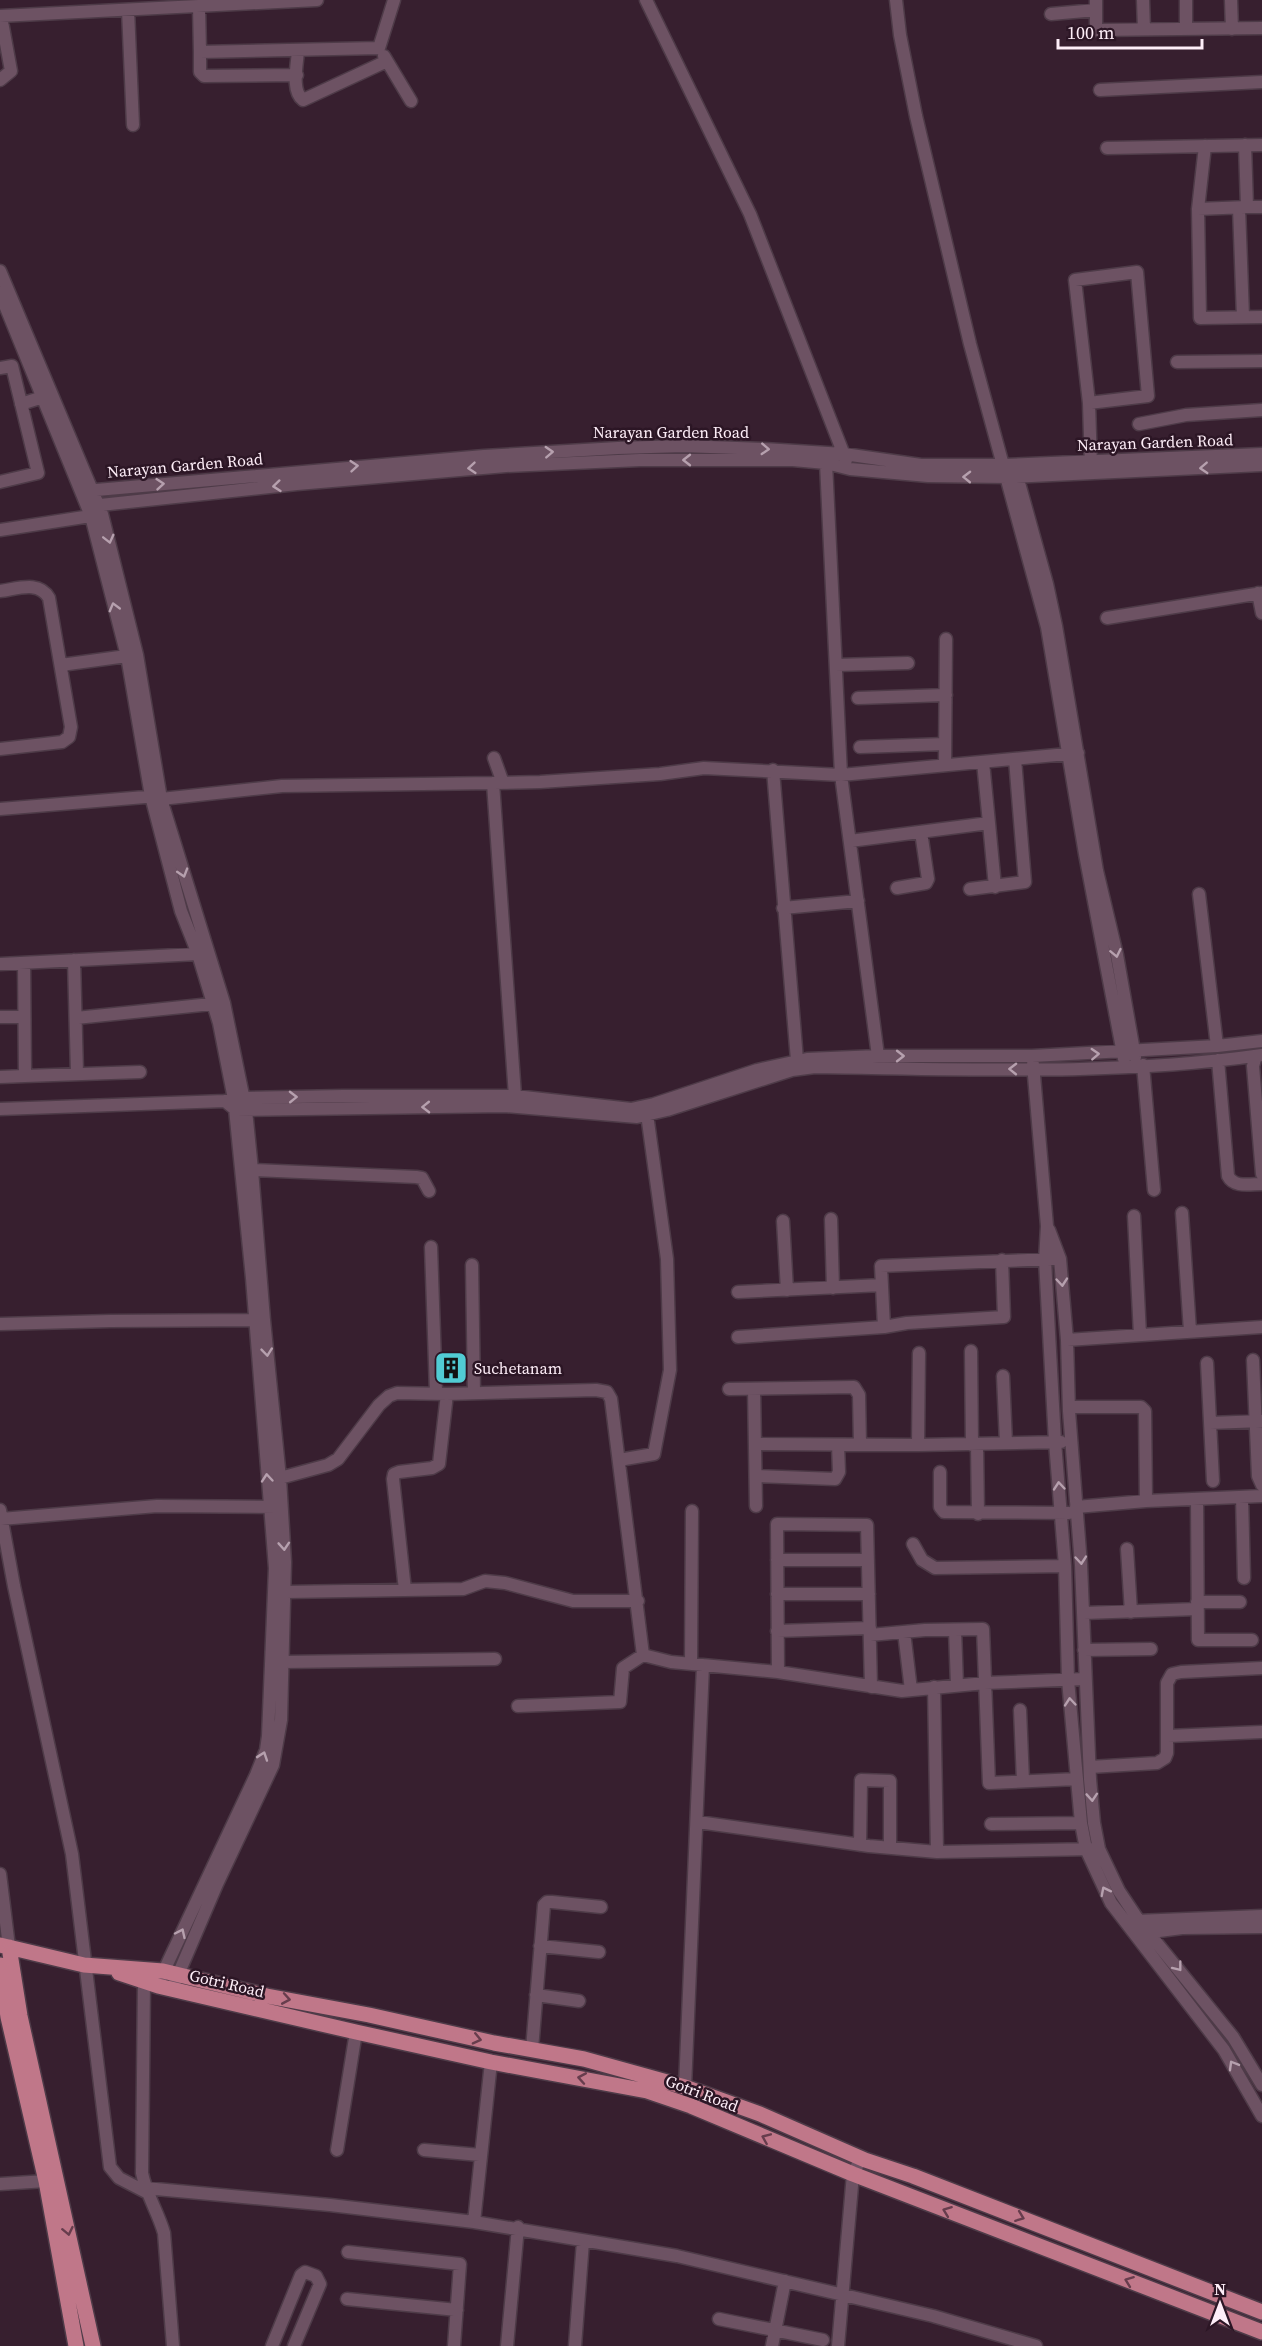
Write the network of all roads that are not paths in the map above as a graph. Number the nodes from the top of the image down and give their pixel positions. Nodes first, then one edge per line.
1 (317, 0) edge
2 (394, 0) edge
3 (646, 0) edge
4 (896, 0) edge
5 (1143, 0) edge
6 (1186, 0) edge
7 (1230, 0) edge
8 (1096, 5) edge
9 (199, 7) junction
10 (128, 10) junction
11 (1051, 14) dead end
12 (1, 16) edge
13 (1262, 28) edge
14 (1144, 29) junction
15 (1186, 29) junction
16 (1232, 29) junction
17 (379, 48) junction
18 (298, 51) junction
19 (200, 52) junction
20 (387, 61) junction
21 (297, 75) junction
22 (0, 80) edge
23 (1262, 82) edge
24 (1100, 90) dead end
25 (411, 101) dead end
26 (133, 125) dead end
27 (1245, 145) junction
28 (1262, 145) edge
29 (1205, 146) junction
30 (1107, 148) dead end
31 (1243, 207) junction
32 (1262, 207) edge
33 (1198, 209) junction
34 (0, 271) edge
35 (0, 293) edge
36 (1243, 317) junction
37 (1262, 317) edge
38 (1262, 361) edge
39 (1177, 362) dead end
40 (0, 368) edge
41 (43, 397) junction
42 (1089, 403) junction
43 (21, 404) junction
44 (1262, 410) edge
45 (1139, 423) dead end
46 (844, 454) junction
47 (1262, 454) edge
48 (826, 463) junction
49 (1262, 465) edge
50 (1091, 468) junction
51 (850, 469) junction
52 (1011, 471) junction
53 (0, 482) edge
54 (87, 491) junction
55 (94, 510) junction
56 (0, 530) edge
57 (0, 591) edge
58 (1260, 593) edge
59 (1262, 613) edge
60 (1107, 618) dead end
61 (946, 639) dead end
62 (132, 656) junction
63 (908, 663) dead end
64 (836, 664) junction
65 (61, 665) junction
66 (946, 695) junction
67 (858, 698) dead end
68 (945, 744) junction
69 (860, 747) dead end
70 (0, 749) edge
71 (1073, 753) junction
72 (494, 758) dead end
73 (1015, 759) junction
74 (983, 762) junction
75 (945, 765) junction
76 (773, 770) junction
77 (841, 775) junction
78 (498, 783) junction
79 (157, 797) junction
80 (0, 809) edge
81 (988, 823) junction
82 (921, 832) junction
83 (850, 841) junction
84 (995, 887) junction
85 (897, 888) dead end
86 (970, 889) dead end
87 (1199, 894) dead end
88 (858, 901) junction
89 (783, 908) junction
90 (198, 954) junction
91 (74, 960) junction
92 (24, 963) junction
93 (0, 964) edge
94 (219, 1003) junction
95 (0, 1017) edge
96 (24, 1017) junction
97 (76, 1018) junction
98 (1262, 1041) edge
99 (1217, 1047) junction
100 (1129, 1052) junction
101 (1259, 1055) edge
102 (878, 1056) junction
103 (1032, 1056) junction
104 (797, 1060) junction
105 (1218, 1060) junction
106 (1134, 1065) junction
107 (1034, 1069) junction
108 (140, 1072) dead end
109 (77, 1073) junction
110 (25, 1076) junction
111 (0, 1077) edge
112 (515, 1096) junction
113 (237, 1104) junction
114 (0, 1109) edge
115 (646, 1111) junction
116 (252, 1170) junction
117 (1262, 1174) edge
118 (1262, 1184) edge
119 (1154, 1190) dead end
120 (429, 1191) dead end
121 (1182, 1213) dead end
122 (1134, 1216) dead end
123 (831, 1219) dead end
124 (783, 1221) dead end
125 (1047, 1226) junction
126 (431, 1247) dead end
127 (1060, 1259) junction
128 (1002, 1260) junction
129 (1045, 1260) junction
130 (472, 1265) dead end
131 (882, 1286) junction
132 (833, 1288) junction
133 (787, 1290) junction
134 (738, 1292) dead end
135 (259, 1320) junction
136 (0, 1324) edge
137 (1262, 1327) edge
138 (884, 1328) junction
139 (1190, 1331) junction
140 (1140, 1335) junction
141 (738, 1337) dead end
142 (1067, 1340) junction
143 (971, 1351) dead end
144 (919, 1353) dead end
145 (1253, 1360) dead end
146 (1207, 1364) dead end
147 (1003, 1376) dead end
148 (729, 1389) dead end
149 (754, 1389) junction
150 (442, 1393) junction
151 (474, 1393) junction
152 (1069, 1407) junction
153 (1259, 1421) edge
154 (1210, 1424) junction
155 (1055, 1442) junction
156 (1071, 1442) junction
157 (1006, 1443) junction
158 (755, 1444) junction
159 (838, 1444) junction
160 (860, 1444) junction
161 (918, 1445) junction
162 (974, 1445) junction
163 (619, 1460) junction
164 (1260, 1469) edge
165 (940, 1472) dead end
166 (756, 1476) junction
167 (280, 1478) junction
168 (1213, 1481) dead end
169 (1262, 1485) edge
170 (1262, 1496) edge
171 (1242, 1497) junction
172 (1197, 1499) junction
173 (1146, 1501) junction
174 (756, 1506) dead end
175 (276, 1507) junction
176 (1076, 1510) junction
177 (692, 1511) dead end
178 (978, 1514) junction
179 (1061, 1514) junction
180 (1, 1515) edge
181 (914, 1544) dead end
182 (1128, 1549) dead end
183 (777, 1560) junction
184 (868, 1560) junction
185 (1065, 1566) junction
186 (1244, 1578) dead end
187 (405, 1590) junction
188 (286, 1592) junction
189 (869, 1593) junction
190 (777, 1594) junction
191 (638, 1601) junction
192 (1240, 1602) dead end
193 (1197, 1606) junction
194 (1131, 1612) junction
195 (1084, 1613) junction
196 (955, 1629) junction
197 (777, 1631) junction
198 (870, 1632) junction
199 (904, 1632) junction
200 (1252, 1640) dead end
201 (1151, 1649) dead end
202 (1084, 1650) junction
203 (643, 1655) junction
204 (495, 1659) dead end
205 (284, 1662) junction
206 (697, 1665) junction
207 (1262, 1668) edge
208 (778, 1672) junction
209 (1085, 1679) junction
210 (1068, 1680) junction
211 (985, 1683) junction
212 (957, 1685) junction
213 (871, 1687) junction
214 (934, 1688) junction
215 (911, 1690) junction
216 (518, 1706) dead end
217 (1020, 1710) dead end
218 (1262, 1732) edge
219 (1168, 1737) junction
220 (1090, 1767) junction
221 (1077, 1779) junction
222 (1023, 1781) junction
223 (698, 1822) junction
224 (1081, 1823) junction
225 (991, 1824) dead end
226 (860, 1845) junction
227 (890, 1848) junction
228 (1086, 1849) junction
229 (1099, 1849) junction
230 (937, 1852) junction
231 (0, 1874) edge
232 (601, 1907) dead end
233 (1262, 1916) edge
234 (1139, 1921) junction
235 (1126, 1923) junction
236 (1262, 1927) edge
237 (1150, 1933) junction
238 (1134, 1935) junction
239 (5, 1946) edge
240 (540, 1947) junction
241 (599, 1952) dead end
242 (0, 1965) edge
243 (84, 1965) junction
244 (105, 1968) junction
245 (163, 1971) junction
246 (163, 1983) junction
247 (536, 1995) junction
248 (579, 2001) dead end
249 (356, 2032) junction
250 (532, 2049) junction
251 (491, 2062) junction
252 (1262, 2085) edge
253 (685, 2087) junction
254 (1262, 2116) edge
255 (337, 2150) dead end
256 (424, 2150) dead end
257 (480, 2155) junction
258 (861, 2158) junction
259 (853, 2174) junction
260 (46, 2181) junction
261 (0, 2184) edge
262 (146, 2190) junction
263 (474, 2222) junction
264 (518, 2227) junction
265 (583, 2241) junction
266 (348, 2252) dead end
267 (1175, 2278) junction
268 (785, 2281) junction
269 (844, 2294) junction
270 (1169, 2296) junction
271 (347, 2299) dead end
272 (457, 2310) junction
273 (1262, 2312) edge
274 (719, 2319) dead end
275 (775, 2330) junction
276 (1262, 2332) edge
277 (823, 2340) dead end
278 (76, 2346) edge
279 (93, 2346) edge
280 (173, 2346) edge
281 (272, 2346) edge
282 (294, 2346) edge
283 (454, 2346) edge
284 (507, 2346) edge
285 (575, 2346) edge
286 (772, 2346) edge
287 (838, 2346) edge
288 (1036, 2346) edge

1 - 9 street
2 - 17 street
3 - 46 street
4 - 52 street
5 - 14 street
6 - 15 street
7 - 16 street
8 - 11 street
8 - 14 street
9 - 10 street
9 - 19 street
10 - 12 street
10 - 26 street
12 - 22 street
13 - 16 street
14 - 15 street
15 - 16 street
17 - 18 street
17 - 20 street
18 - 19 street
18 - 21 street
19 - 21 street
20 - 21 street
20 - 25 street
23 - 24 street
27 - 28 street
27 - 29 street
27 - 31 street
29 - 30 street
29 - 33 street
31 - 32 street
31 - 33 street
31 - 36 street
33 - 36 street
34 - 54 street
35 - 41 street
36 - 37 street
38 - 39 street
40 - 43 street
41 - 43 street
41 - 54 street
42 - 42 street
42 - 50 street
43 - 53 street
44 - 45 street
46 - 51 street
46 - 52 street, Narayan Garden Road
54 -> 46 street, Narayan Garden Road
47 - 50 street, Narayan Garden Road
48 - 51 street, Narayan Garden Road
48 -> 55 street, Narayan Garden Road
48 - 64 street
49 -> 50 street, Narayan Garden Road
50 - 52 street, Narayan Garden Road
52 -> 51 street, Narayan Garden Road
52 - 71 street
54 - 55 street
55 - 56 street, Narayan Garden Road
55 - 62 street
57 - 65 street
58 - 59 street
58 - 60 street
61 - 66 street
62 - 65 street
62 - 79 street
63 - 64 street
64 - 77 street
65 - 70 street
66 - 67 street
66 - 68 street
68 - 69 street
68 - 75 street
71 - 73 street
71 - 100 street
72 - 78 street
73 - 74 street
73 - 84 street
74 - 75 street
74 - 81 street
75 - 77 street
76 - 77 street
76 - 78 street
76 - 89 street
77 - 83 street
78 - 79 street
78 - 112 street
79 - 80 street
79 - 90 street
79 -> 94 street
81 - 82 street
81 - 84 street
82 - 83 street
82 - 85 street
83 - 88 street
84 - 86 street
87 - 99 street
88 - 89 street
88 - 102 street
89 - 104 street
90 - 91 street
90 - 94 street
91 - 92 street
91 - 97 street
92 - 93 street
92 - 96 street
94 - 97 street
94 - 113 street
95 - 96 street
96 - 110 street
97 - 109 street
98 - 99 street
99 - 100 street
103 -> 100 street
100 - 106 street
101 - 105 street
101 - 117 street
102 -> 103 street
102 - 104 street
103 - 107 street
104 - 115 street
105 - 106 street
105 - 118 street
106 - 107 street
106 - 119 street
107 -> 115 street
107 - 125 street
108 - 109 street
109 - 110 street
110 - 111 street
113 -> 112 street
112 - 115 street
113 - 114 street
115 -> 113 street
113 - 116 street
113 - 135 street
115 - 163 street
116 - 120 street
116 - 135 street
121 - 139 street
122 - 140 street
123 - 132 street
124 - 133 street
125 - 127 street
125 - 129 street
126 - 150 street
127 - 129 street
127 -> 142 street
128 - 129 street
128 - 131 street
128 - 138 street
129 - 155 street
130 - 151 street
131 - 132 street
131 - 138 street
132 - 133 street
133 - 134 street
135 - 136 street
135 -> 167 street
175 -> 135 street
137 - 139 street
138 - 141 street
139 - 140 street
140 - 142 street
142 - 152 street
143 - 162 street
144 - 161 street
145 - 153 street
146 - 154 street
147 - 157 street
148 - 149 street
149 - 158 street
149 - 160 street
150 - 151 street
150 - 167 street
150 - 187 street
151 - 163 street
152 - 156 street
152 - 173 street
153 - 154 street
153 - 164 street
154 - 168 street
155 - 156 street
155 - 157 street
179 -> 155 street
156 - 176 street
157 - 162 street
158 - 159 street
158 - 166 street
159 - 160 street
159 - 166 street
160 - 161 street
161 - 162 street
162 - 178 street
163 - 191 street
164 - 169 street
165 - 178 street
166 - 174 street
167 - 175 street
170 - 171 street
171 - 172 street
171 - 186 street
172 - 173 street
172 - 193 street
173 - 176 street
175 - 180 street
175 -> 188 street
245 -> 175 street
176 - 179 street
176 -> 195 street
177 - 206 street
178 - 179 street
179 - 185 street
180 - 243 street
181 - 185 street
182 - 194 street
183 - 184 street
183 - 184 street
183 - 190 street
184 - 189 street
185 - 210 street
187 - 188 street
187 - 191 street
188 - 205 street
189 - 190 street
189 - 198 street
190 - 197 street
191 - 203 street
192 - 193 street
193 - 194 street
193 - 200 street
194 - 195 street
195 - 202 street
196 - 199 street
196 - 211 street
196 - 212 street
197 - 198 street
197 - 208 street
198 - 199 street
198 - 213 street
199 - 215 street
201 - 202 street
202 - 209 street
203 - 206 street
203 - 216 street
204 - 205 street
205 - 246 street
206 - 208 street
206 - 223 street
207 - 219 street
208 - 213 street
209 - 210 street
209 - 220 street
210 - 211 street
221 -> 210 street
211 - 212 street
211 - 222 street
212 - 214 street
213 - 215 street
214 - 215 street
214 - 230 street
217 - 222 street
218 - 219 street
219 - 220 street
220 -> 229 street
221 - 222 street
221 - 224 street
223 - 226 street
223 - 253 street
224 - 225 street
224 - 228 street
226 - 227 street
226 - 227 street
227 - 230 street
228 - 229 street
228 - 230 street
235 -> 228 street
229 - 234 street
231 - 239 street
232 - 240 street
233 - 234 street
234 - 235 street
234 - 237 street
235 - 238 street
236 - 237 street
237 - 238 street
237 -> 252 street
254 -> 238 street
239 - 243 main road, Gotri Road
239 -> 279 main road
240 - 241 street
240 - 247 street
242 - 260 main road
243 - 244 main road, Gotri Road
243 - 262 street
244 - 245 main road, Gotri Road
244 - 246 main road, Gotri Road
245 - 246 main road, Gotri Road
246 - 249 main road, Gotri Road
246 -> 250 main road, Gotri Road
246 - 262 street
247 - 248 street
247 - 250 street
249 - 251 main road, Gotri Road
249 - 255 street
250 - 253 main road, Gotri Road
251 - 257 street
259 -> 251 main road, Gotri Road
253 - 258 main road, Gotri Road
256 - 257 street
257 - 263 street
258 - 259 street
258 -> 267 main road, Gotri Road
259 - 269 street
270 -> 259 main road, Gotri Road
260 - 261 street
260 - 278 main road
262 - 263 street
262 - 280 street
263 - 264 street
264 - 265 street
264 - 284 street
265 - 268 street
265 - 285 street
266 - 272 street
267 - 270 main road
267 - 273 main road, Gotri Road
268 - 269 street
268 - 275 street
269 - 287 street
269 - 288 street
270 - 276 main road, Gotri Road
271 - 272 street
272 - 283 street
274 - 275 street
275 - 277 street
275 - 286 street
281 - 282 street

